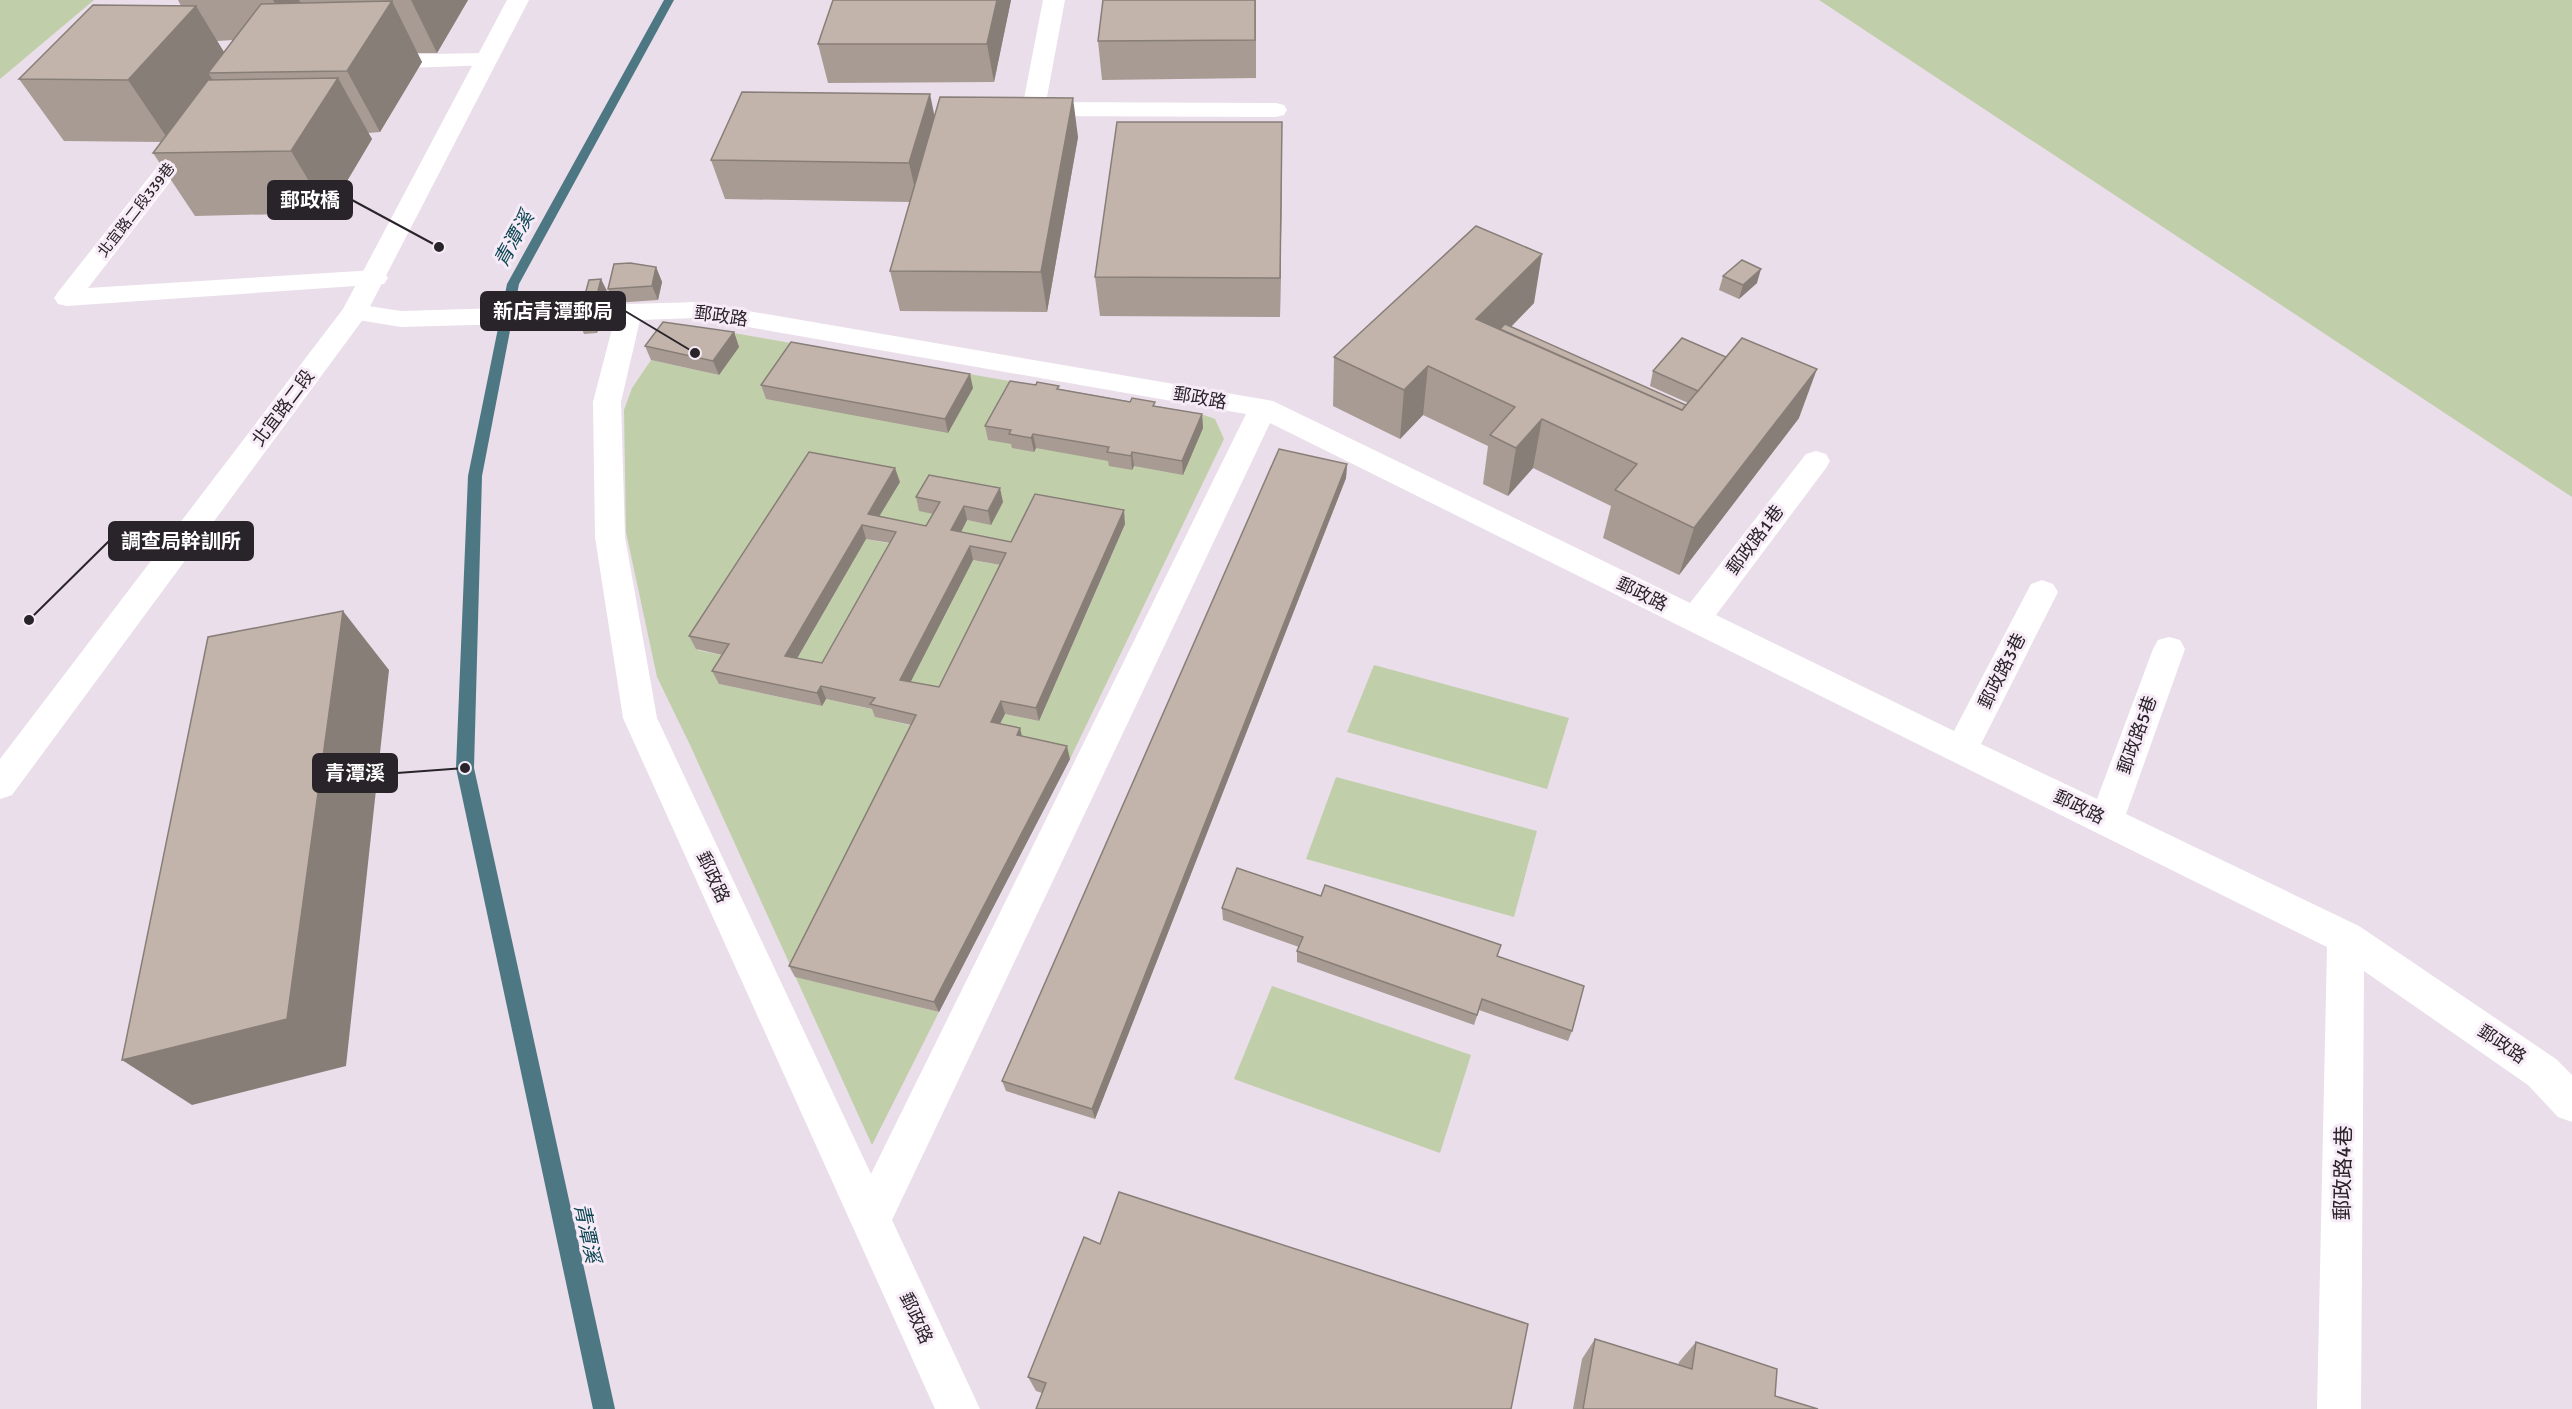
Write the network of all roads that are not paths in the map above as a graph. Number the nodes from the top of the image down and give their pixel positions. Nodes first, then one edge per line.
1 (518, 0) edge
2 (1054, 0) edge
3 (485, 60) junction
4 (356, 62) edge
5 (1033, 109) junction
6 (1010, 110) edge
7 (1276, 110) dead end
8 (206, 120) edge
9 (375, 278) junction
10 (355, 312) junction
11 (629, 312) junction
12 (1263, 408) junction
13 (1816, 461) dead end
14 (2042, 592) dead end
15 (1695, 620) junction
16 (2169, 649) dead end
17 (1961, 750) junction
18 (0, 785) edge
19 (2106, 821) junction
20 (2346, 938) junction
21 (2572, 1103) edge
22 (871, 1219) junction
23 (958, 1409) edge
24 (2339, 1409) edge

1 - 3 main road, 北宜路二段
2 - 5 main road
3 - 4 main road
3 - 9 main road, 北宜路二段
5 - 6 main road
5 - 7 main road
8 - 9 main road, 北宜路二段339巷
9 - 10 main road, 北宜路二段
10 - 11 main road, 郵政路
10 - 18 main road, 北宜路二段
11 - 12 main road, 郵政路
11 - 22 main road, 郵政路
12 - 15 main road, 郵政路
12 - 22 main road
13 - 15 main road, 郵政路1巷
14 - 17 main road, 郵政路3巷
15 - 17 main road, 郵政路
16 - 19 main road, 郵政路5巷
17 - 19 main road, 郵政路
19 - 20 main road, 郵政路
20 - 21 main road, 郵政路
20 - 24 main road, 郵政路4巷
22 - 23 main road, 郵政路

